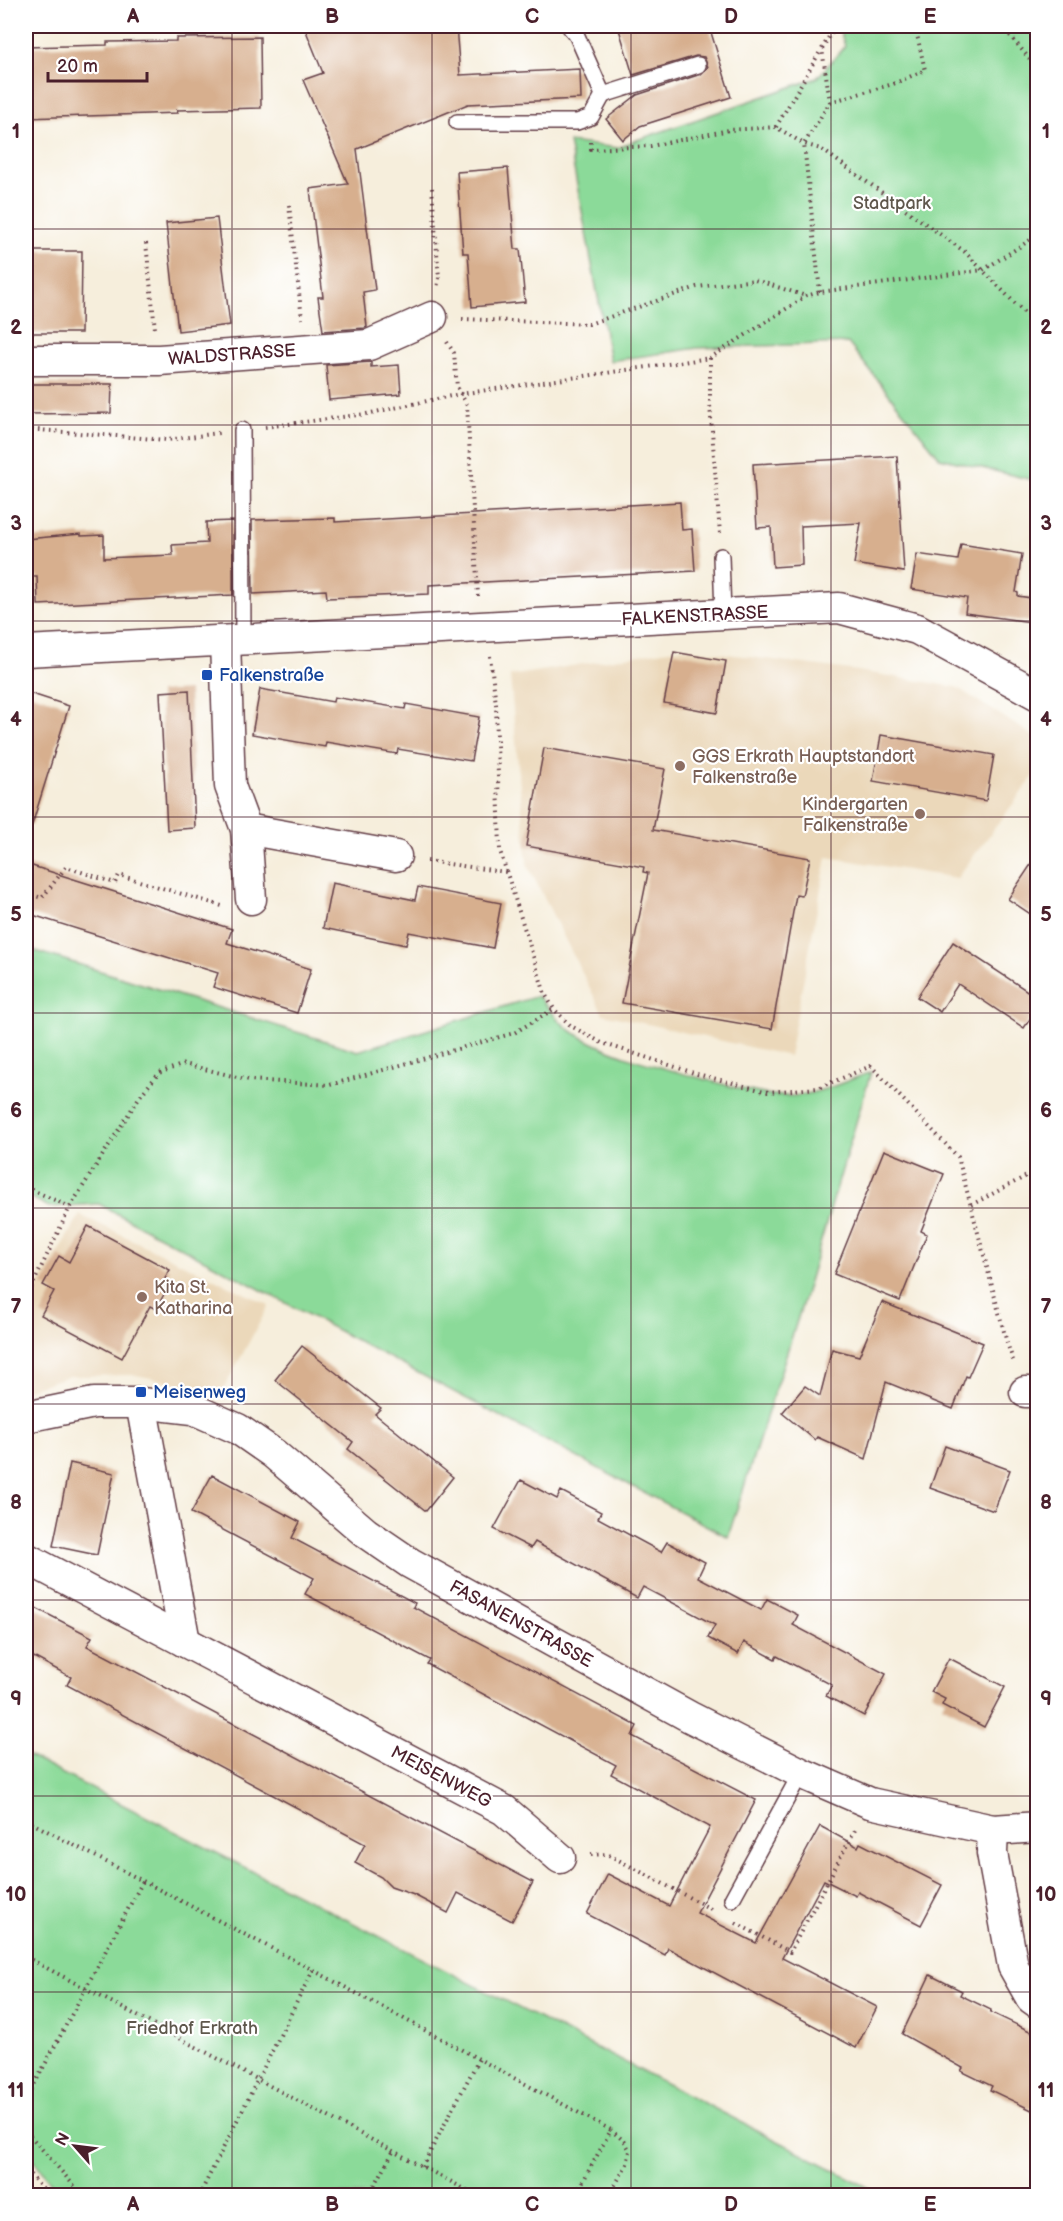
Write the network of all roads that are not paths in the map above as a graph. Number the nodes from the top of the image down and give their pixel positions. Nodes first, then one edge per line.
1 (569, 26) edge
2 (698, 65) dead end
3 (603, 95) junction
4 (457, 122) dead end
5 (432, 317) road end
6 (26, 360) edge
7 (242, 430) road end
8 (722, 556) road end
9 (723, 615) junction
10 (234, 640) junction
11 (26, 651) edge
12 (1038, 695) edge
13 (246, 829) junction
14 (396, 856) road end
15 (251, 899) road end
16 (141, 1403) junction
17 (26, 1417) edge
18 (26, 1558) edge
19 (185, 1642) junction
20 (801, 1773) junction
21 (1038, 1827) edge
22 (993, 1830) junction
23 (560, 1858) dead end
24 (732, 1899) dead end
25 (1038, 2003) edge

1 - 3 lane
2 - 3 lane
3 - 4 lane
5 - 6 street, WALDSTRASSE
7 - 10 lane
8 - 9 lane
9 - 10 street, FALKENSTRASSE
9 - 12 street, FALKENSTRASSE
10 - 11 street, FALKENSTRASSE
10 - 13 street
13 - 14 street
13 - 15 street
16 - 17 street, FASANENSTRASSE
16 - 19 street
16 - 20 street, FASANENSTRASSE
18 - 19 street, MEISENWEG
19 - 23 street, MEISENWEG
20 - 22 street, FASANENSTRASSE
20 - 24 lane
21 - 22 street, FASANENSTRASSE
22 - 25 street

